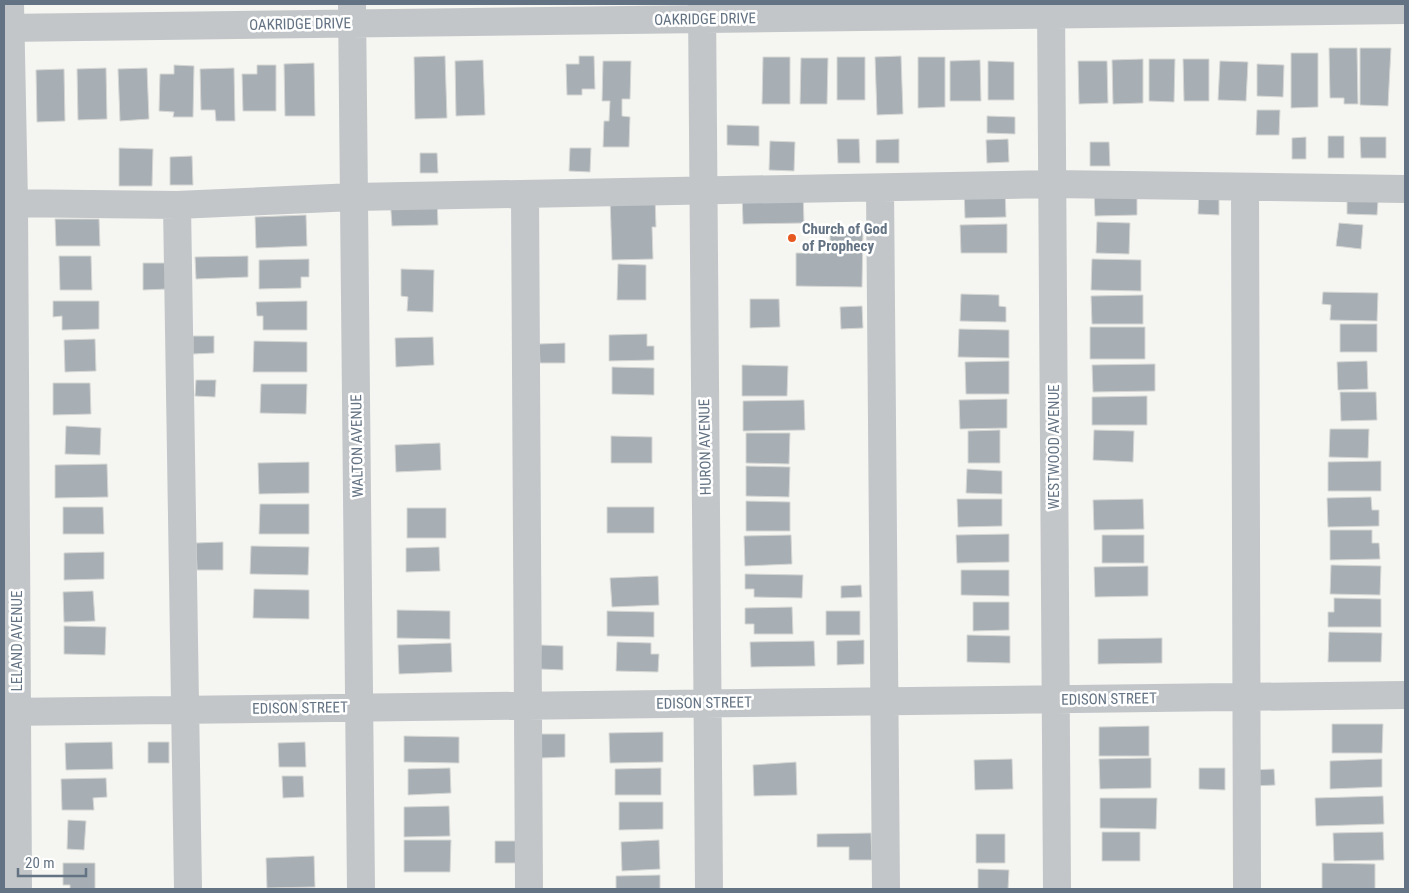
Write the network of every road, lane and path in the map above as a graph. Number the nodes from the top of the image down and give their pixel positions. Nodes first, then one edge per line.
1 (1051, 9) edge
2 (1405, 10) edge
3 (702, 12) edge
4 (352, 14) edge
5 (8, 20) edge
6 (1052, 184) junction
7 (1245, 187) junction
8 (880, 188) junction
9 (1405, 190) edge
10 (703, 192) junction
11 (525, 194) junction
12 (354, 197) junction
13 (9, 203) edge
14 (177, 205) junction
15 (1405, 695) edge
16 (1247, 697) junction
17 (1056, 699) junction
18 (885, 702) junction
19 (708, 703) junction
20 (526, 706) junction
21 (360, 707) junction
22 (186, 709) junction
23 (11, 712) edge
24 (18, 889) edge
25 (188, 889) edge
26 (361, 889) edge
27 (529, 889) edge
28 (710, 889) edge
29 (886, 889) edge
30 (1057, 889) edge
31 (1247, 889) edge

1 - 2 street, OAKRIDGE DRIVE
1 - 3 street, OAKRIDGE DRIVE
1 - 6 street, WESTWOOD AVENUE
3 - 4 street, OAKRIDGE DRIVE
3 - 10 street, HURON AVENUE
4 - 5 street, OAKRIDGE DRIVE
4 - 12 street, WALTON AVENUE
5 - 13 street, LELAND AVENUE
6 - 7 street
6 - 8 street
6 - 17 street, WESTWOOD AVENUE
7 - 9 street
7 - 16 street
8 - 10 street
8 - 18 street
10 - 11 street
10 - 19 street, HURON AVENUE
11 - 12 street
11 - 20 street
12 - 14 street
12 - 21 street, WALTON AVENUE
13 - 14 street
13 - 23 street, LELAND AVENUE
14 - 22 street
15 - 16 street, EDISON STREET
16 - 17 street, EDISON STREET
16 - 31 street
17 - 18 street, EDISON STREET
17 - 30 street, WESTWOOD AVENUE
18 - 19 street, EDISON STREET
18 - 29 street
19 - 20 street, EDISON STREET
19 - 28 street, HURON AVENUE
20 - 21 street, EDISON STREET
20 - 27 street
21 - 22 street, EDISON STREET
21 - 26 street, WALTON AVENUE
22 - 23 street, EDISON STREET
22 - 25 street
23 - 24 street, LELAND AVENUE

